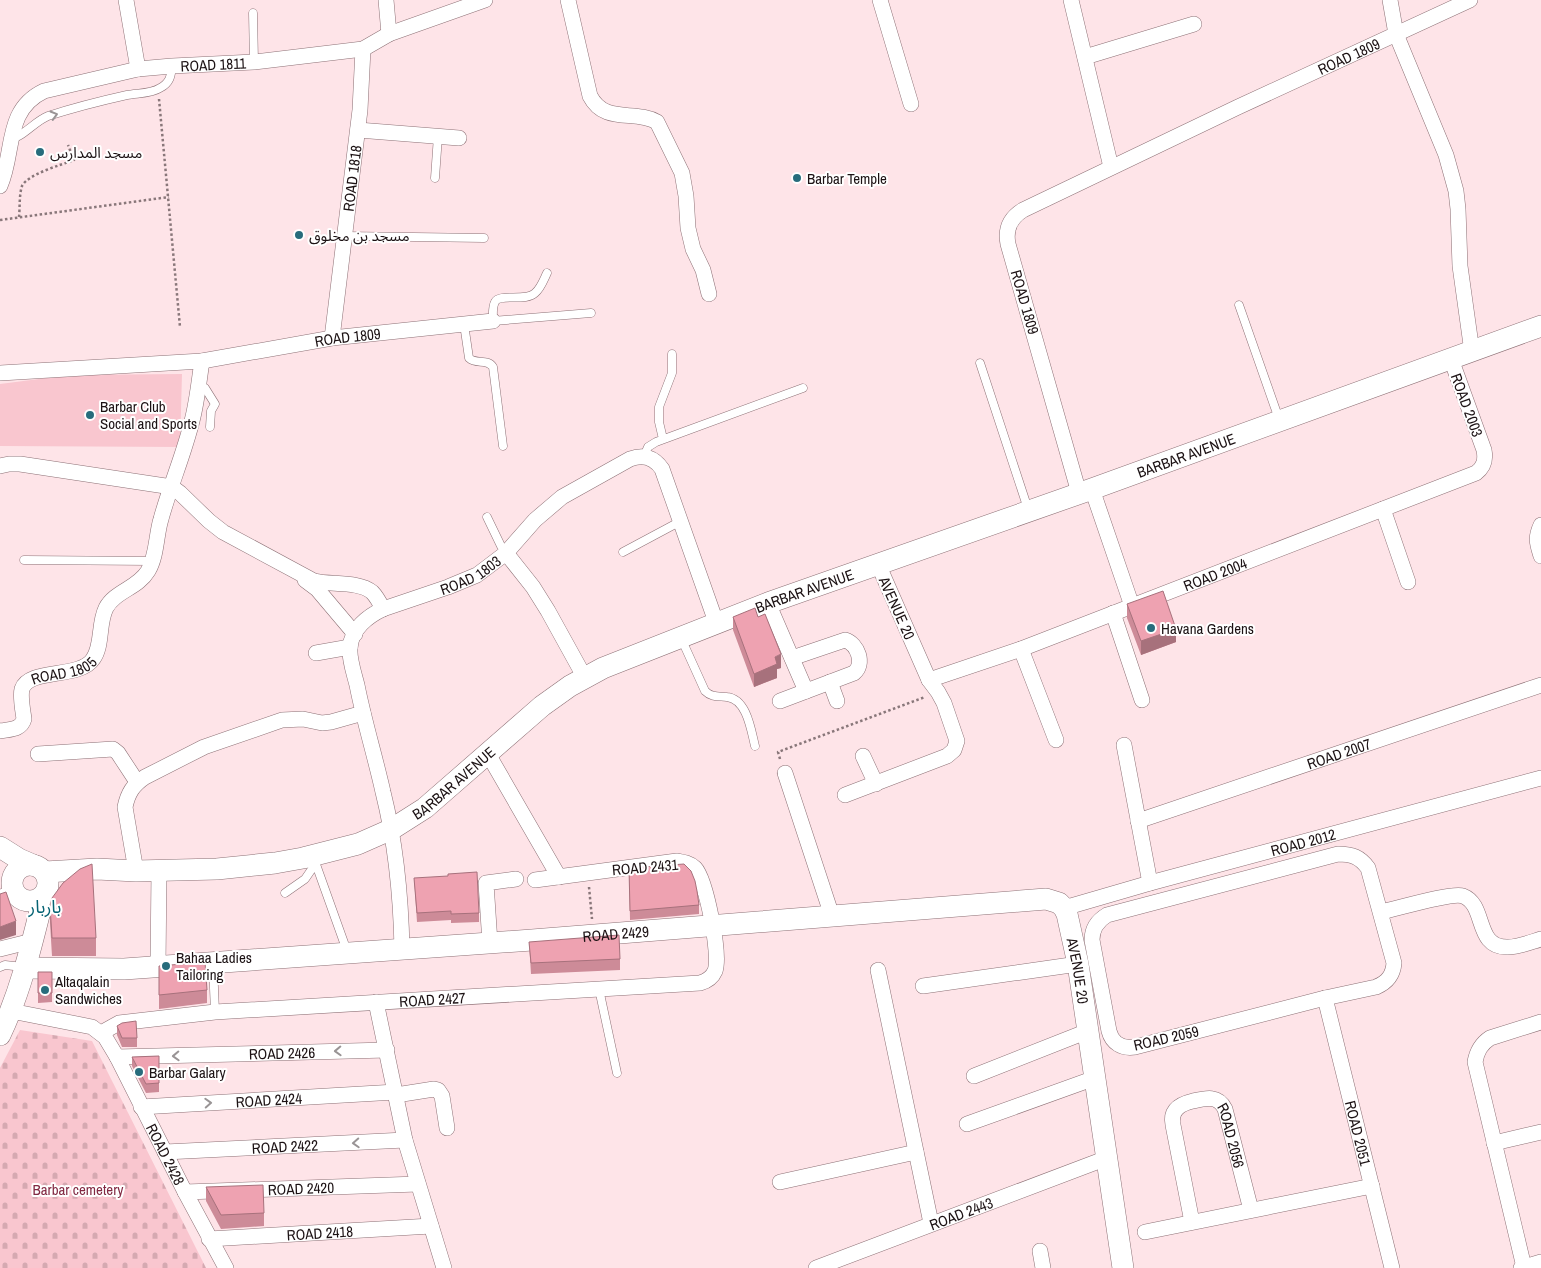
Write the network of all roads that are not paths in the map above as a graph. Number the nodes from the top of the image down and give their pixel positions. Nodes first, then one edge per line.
1 (126, 0) edge
2 (386, 0) edge
3 (484, 0) edge
4 (568, 0) edge
5 (880, 0) edge
6 (1071, 0) edge
7 (1390, 0) edge
8 (1470, 0) edge
9 (253, 13) dead end
10 (1194, 24) dead end
11 (389, 34) junction
12 (1396, 34) junction
13 (363, 49) junction
14 (1085, 57) junction
15 (254, 62) junction
16 (172, 66) junction
17 (138, 69) junction
18 (911, 104) dead end
19 (358, 130) junction
20 (438, 136) junction
21 (12, 138) junction
22 (459, 138) dead end
23 (1110, 168) junction
24 (436, 178) dead end
25 (0, 186) edge
26 (344, 236) junction
27 (484, 238) dead end
28 (547, 273) dead end
29 (709, 294) dead end
30 (1239, 305) dead end
31 (591, 313) dead end
32 (493, 322) junction
33 (464, 324) junction
34 (1541, 326) edge
35 (332, 338) junction
36 (1472, 352) junction
37 (672, 354) dead end
38 (1451, 360) junction
39 (202, 361) junction
40 (980, 363) dead end
41 (0, 373) edge
42 (198, 385) junction
43 (803, 388) dead end
44 (1280, 421) junction
45 (210, 427) dead end
46 (663, 439) junction
47 (503, 446) dead end
48 (1484, 450) joint
49 (644, 456) junction
50 (0, 466) edge
51 (172, 488) junction
52 (1085, 491) junction
53 (1383, 509) junction
54 (1029, 511) junction
55 (487, 517) dead end
56 (680, 521) junction
57 (1541, 524) edge
58 (623, 552) dead end
59 (506, 553) junction
60 (1540, 554) edge
61 (24, 560) dead end
62 (152, 562) junction
63 (878, 564) junction
64 (297, 572) junction
65 (1408, 582) dead end
66 (768, 603) junction
67 (1132, 606) junction
68 (383, 609) junction
69 (1113, 613) junction
70 (716, 622) junction
71 (680, 637) junction
72 (352, 640) junction
73 (1022, 649) junction
74 (316, 653) dead end
75 (792, 658) junction
76 (585, 678) junction
77 (830, 682) junction
78 (934, 686) junction
79 (1541, 686) edge
80 (806, 691) junction
81 (1142, 700) dead end
82 (780, 701) dead end
83 (838, 701) dead end
84 (363, 713) junction
85 (0, 731) edge
86 (1056, 740) dead end
87 (1124, 745) dead end
88 (756, 746) dead end
89 (38, 754) dead end
90 (488, 754) junction
91 (863, 756) dead end
92 (785, 773) road end
93 (1541, 778) edge
94 (141, 780) junction
95 (876, 784) junction
96 (845, 795) dead end
97 (1138, 821) junction
98 (392, 829) junction
99 (0, 847) edge
100 (314, 859) junction
101 (0, 861) edge
102 (160, 871) junction
103 (136, 872) junction
104 (559, 877) junction
105 (516, 878) dead end
106 (42, 880) junction
107 (534, 880) dead end
108 (1150, 883) junction
109 (11, 892) edge
110 (286, 893) dead end
111 (1064, 908) junction
112 (1381, 912) junction
113 (832, 916) junction
114 (713, 926) junction
115 (1541, 938) edge
116 (24, 942) junction
117 (490, 943) junction
118 (0, 949) edge
119 (402, 950) junction
120 (347, 953) junction
121 (213, 962) junction
122 (1078, 964) junction
123 (158, 966) junction
124 (0, 967) edge
125 (25, 968) junction
126 (878, 970) dead end
127 (923, 986) dead end
128 (599, 989) junction
129 (1325, 998) junction
130 (376, 1002) junction
131 (214, 1012) junction
132 (1541, 1022) edge
133 (4, 1023) edge
134 (1088, 1031) junction
135 (105, 1037) junction
136 (387, 1050) junction
137 (117, 1057) junction
138 (617, 1073) dead end
139 (974, 1076) dead end
140 (1095, 1078) junction
141 (396, 1093) junction
142 (142, 1107) junction
143 (967, 1124) dead end
144 (447, 1128) dead end
145 (1541, 1132) edge
146 (405, 1140) junction
147 (1494, 1143) junction
148 (165, 1152) junction
149 (916, 1152) junction
150 (1107, 1158) junction
151 (780, 1182) dead end
152 (418, 1184) junction
153 (1372, 1186) junction
154 (185, 1192) junction
155 (1251, 1210) junction
156 (1192, 1222) junction
157 (931, 1224) junction
158 (431, 1226) junction
159 (1144, 1232) dead end
160 (210, 1239) junction
161 (1040, 1251) dead end
162 (1541, 1262) edge
163 (226, 1268) edge
164 (444, 1268) edge
165 (816, 1268) edge
166 (1044, 1268) edge
167 (1123, 1268) edge
168 (1392, 1268) edge
169 (1522, 1268) edge

1 - 17 street
2 - 11 street
3 - 11 street, ROAD 1811
4 - 29 street
5 - 18 street
6 - 14 street
7 - 12 street, ROAD 1809
8 - 12 street, ROAD 1809
9 - 15 lane
10 - 14 street
11 - 13 street, ROAD 1811
12 - 23 street, ROAD 1809
12 - 36 street
13 - 15 street, ROAD 1811
13 - 19 street, ROAD 1818
14 - 23 street
15 - 16 street, ROAD 1811
16 - 17 street, ROAD 1811
21 -> 16 lane
17 - 21 street, ROAD 1811
19 - 20 street
19 - 26 street, ROAD 1818
20 - 22 street
20 - 24 lane
21 - 25 street, ROAD 1811
23 - 52 street, ROAD 1809
26 - 27 lane
26 - 35 street, ROAD 1818
28 - 32 lane
30 - 44 lane
31 - 32 lane
32 - 33 street, ROAD 1809
33 - 35 street, ROAD 1809
33 - 47 lane
34 - 36 street, BARBAR AVENUE
35 - 39 street, ROAD 1809
36 - 38 street, BARBAR AVENUE
37 - 46 lane
38 - 44 street, BARBAR AVENUE
38 - 48 street, ROAD 2003
39 - 41 street, ROAD 1809
39 - 42 street
40 - 54 lane
42 - 45 lane
42 - 51 street
43 - 46 lane, ROAD 1803
44 - 52 street, BARBAR AVENUE
46 - 49 lane, ROAD 1803
48 - 53 street, ROAD 2004
49 - 56 street
49 - 59 street, ROAD 1803
50 - 51 street
51 - 62 street
51 - 64 street
52 - 54 street, BARBAR AVENUE
52 - 67 street, ROAD 1809
53 - 65 street
53 - 67 street, ROAD 2004
54 - 63 street, BARBAR AVENUE
55 - 59 lane
56 - 58 lane
56 - 70 street
57 - 60 street
59 - 68 street, ROAD 1803
59 - 76 street
61 - 62 lane
62 - 85 street, ROAD 1805
63 - 66 street, BARBAR AVENUE
63 - 78 street, AVENUE 20
64 - 68 street
64 - 72 street
66 - 70 street, BARBAR AVENUE
66 - 75 street
67 - 69 street, ROAD 2004
68 - 72 street, ROAD 1803
69 - 73 street, ROAD 2004
69 - 81 street
70 - 71 street, BARBAR AVENUE
71 - 76 street, BARBAR AVENUE
71 - 88 lane
72 - 74 street
72 - 84 street
73 - 78 street, ROAD 2004
73 - 86 street
75 - 77 street
75 - 80 street
76 - 90 street, BARBAR AVENUE
77 - 80 street
77 - 83 street
78 - 95 street, AVENUE 20
79 - 97 street, ROAD 2007
80 - 82 street
84 - 94 street
84 - 98 street
87 - 97 street
89 - 94 street
90 - 98 street, BARBAR AVENUE
90 - 104 street
91 - 95 street
92 - 113 street
93 - 108 street, ROAD 2012
94 - 103 street
95 - 96 street
97 - 108 street
98 - 100 street, BARBAR AVENUE
98 - 119 street
99 - 106 street
100 - 102 street, BARBAR AVENUE
100 - 110 lane
100 - 120 lane
101 - 109 street
102 - 103 street, BARBAR AVENUE
102 - 123 street
103 - 106 street, BARBAR AVENUE
104 - 107 street, ROAD 2431
104 - 114 street, ROAD 2431
105 - 117 street
106 - 109 street
106 - 109 street
106 - 125 street
108 - 111 street, ROAD 2012
109 - 116 street
111 - 113 street
111 - 122 street, AVENUE 20
112 - 115 street
112 - 129 street, ROAD 2059
112 - 129 street, ROAD 2059
113 - 114 street, ROAD 2429
114 - 117 street, ROAD 2429
114 - 128 street, ROAD 2427
116 - 118 street
116 - 125 street
117 - 119 street, ROAD 2429
119 - 120 street, ROAD 2429
120 - 121 street, ROAD 2429
121 - 123 street, ROAD 2429
121 - 131 lane
122 - 127 street
122 - 134 street, AVENUE 20
123 - 125 street, ROAD 2429
124 - 125 lane
125 - 133 street
126 - 149 street
128 - 130 street, ROAD 2427
128 - 138 lane
129 - 153 street, ROAD 2051
130 - 131 street, ROAD 2427
130 - 136 street
131 - 135 street, ROAD 2427
132 - 147 street
133 - 135 street
134 - 139 street
134 - 140 street, AVENUE 20
135 - 137 street, ROAD 2428
136 -> 137 street, ROAD 2426
136 - 141 street
137 - 142 street, ROAD 2428
140 - 143 street
140 - 150 street, AVENUE 20
142 -> 141 street, ROAD 2424
141 - 144 street, ROAD 2424
141 - 146 street
142 - 148 street, ROAD 2428
145 - 147 street
146 -> 148 street, ROAD 2422
146 - 152 street
147 - 169 street
148 - 154 street, ROAD 2428
149 - 151 street
149 - 157 street
150 - 157 street, ROAD 2443
150 - 167 street, AVENUE 20
152 - 154 street, ROAD 2420
152 - 158 street
153 - 155 street
153 - 168 street, ROAD 2051
154 - 160 street, ROAD 2428
155 - 156 street
155 - 156 street, ROAD 2056
156 - 159 street
157 - 165 street, ROAD 2443
158 - 160 street, ROAD 2418
158 - 164 street
160 - 163 street, ROAD 2428
161 - 166 street
162 - 169 street

